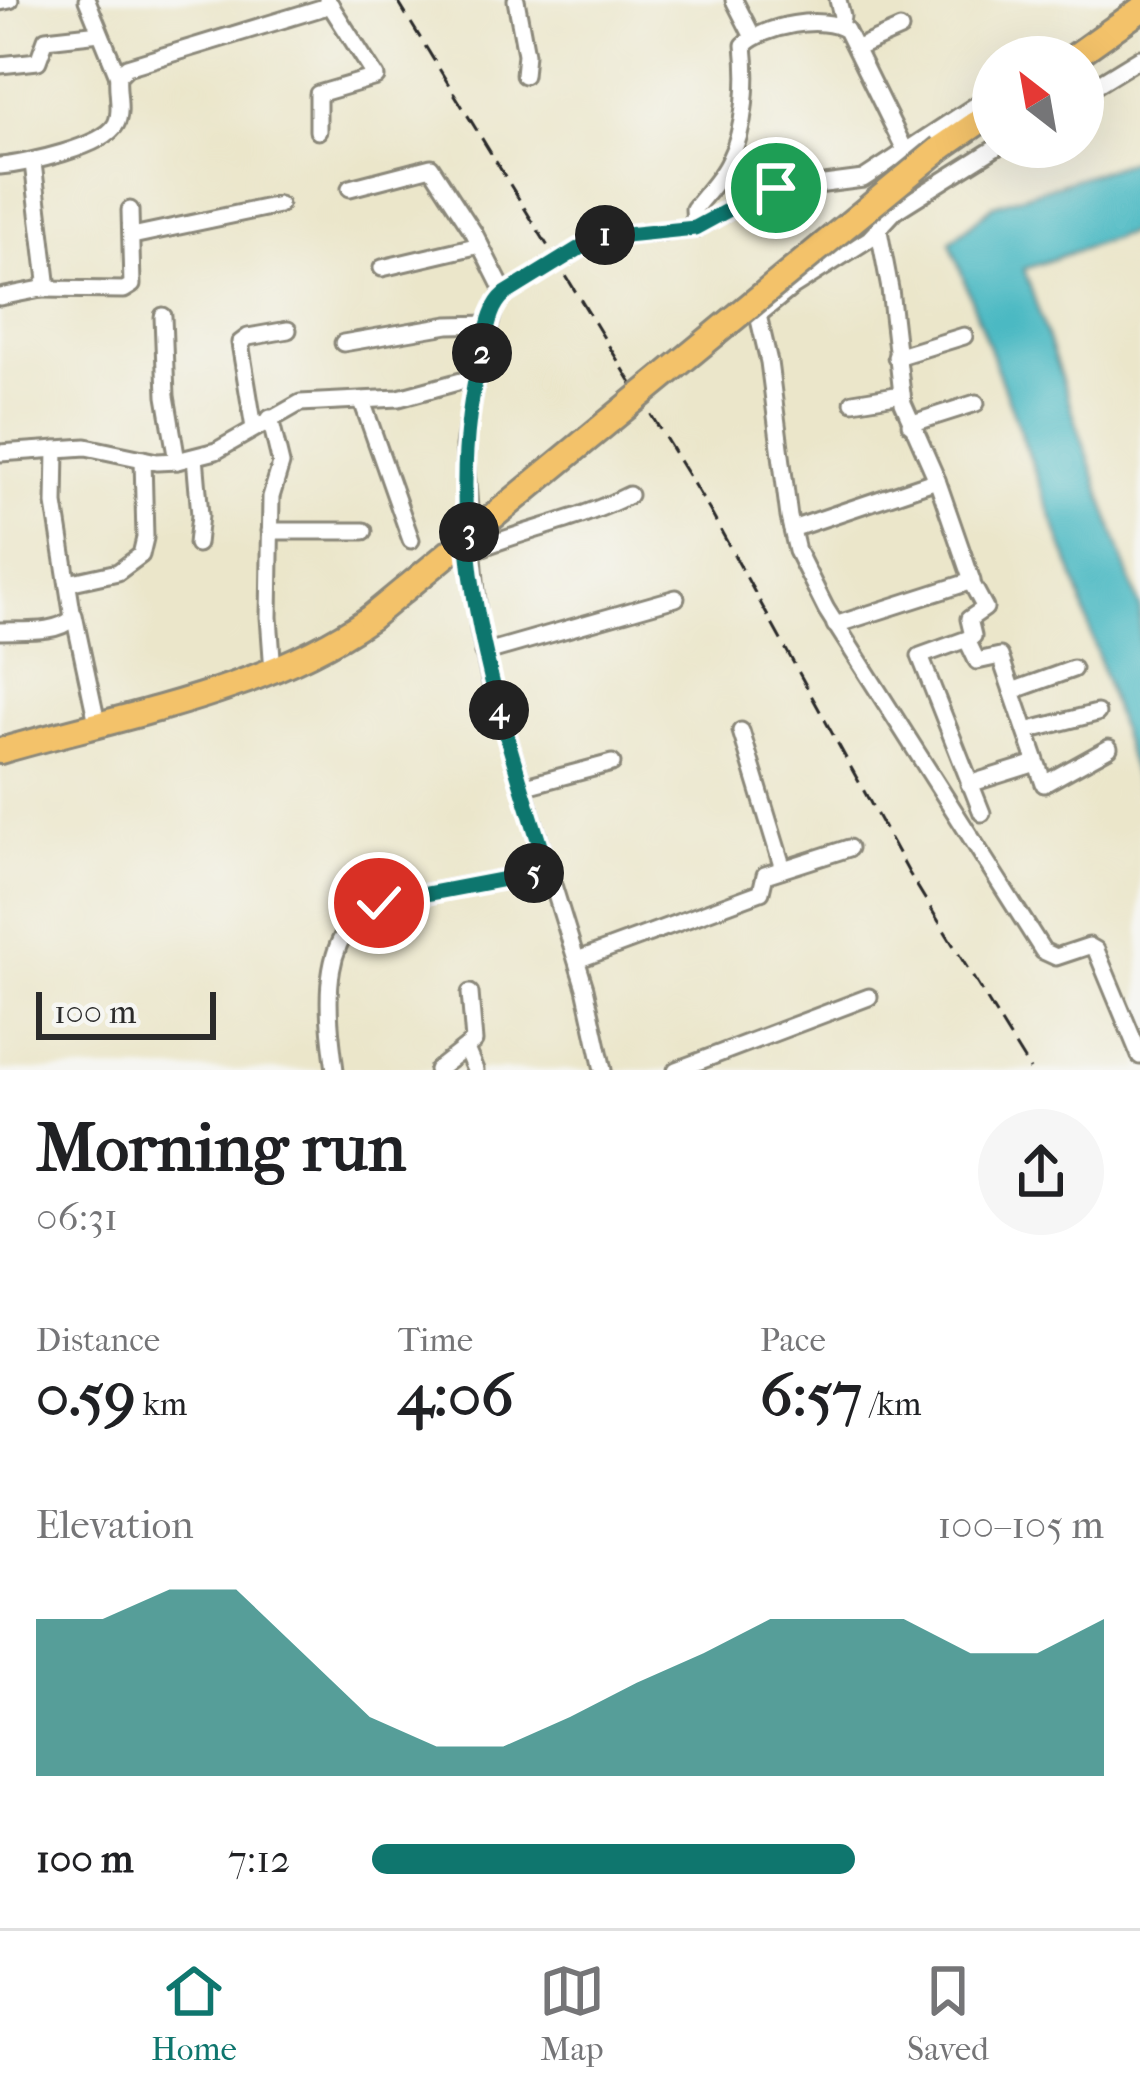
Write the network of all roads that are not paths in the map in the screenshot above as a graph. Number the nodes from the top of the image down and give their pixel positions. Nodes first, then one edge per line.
1 (10, 0) edge
2 (87, 0) edge
3 (516, 0) edge
4 (734, 0) edge
5 (838, 0) edge
6 (1122, 0) edge
7 (0, 2) edge
8 (329, 3) edge
9 (1140, 10) edge
10 (839, 25) junction
11 (900, 29) dead end
12 (100, 33) junction
13 (1103, 36) edge
14 (753, 37) junction
15 (857, 48) junction
16 (1140, 58) edge
17 (0, 65) edge
18 (524, 75) dead end
19 (118, 76) junction
20 (1104, 80) edge
21 (972, 107) edge
22 (972, 126) edge
23 (318, 131) dead end
24 (905, 150) junction
25 (33, 163) junction
26 (972, 164) edge
27 (0, 166) edge
28 (862, 179) junction
29 (350, 188) dead end
30 (279, 205) dead end
31 (130, 210) dead end
32 (884, 224) junction
33 (695, 228) junction
34 (131, 236) junction
35 (480, 245) junction
36 (382, 268) dead end
37 (40, 289) junction
38 (505, 294) junction
39 (0, 297) edge
40 (163, 316) dead end
41 (490, 324) junction
42 (288, 330) dead end
43 (964, 335) dead end
44 (343, 343) dead end
45 (896, 357) junction
46 (476, 377) junction
47 (902, 394) junction
48 (362, 401) junction
49 (853, 401) dead end
50 (976, 403) dead end
51 (262, 423) junction
52 (910, 424) junction
53 (56, 448) junction
54 (0, 454) edge
55 (195, 457) junction
56 (143, 459) junction
57 (177, 461) junction
58 (937, 480) junction
59 (629, 495) dead end
60 (792, 529) junction
61 (270, 531) junction
62 (364, 531) dead end
63 (411, 539) dead end
64 (197, 544) dead end
65 (470, 552) junction
66 (971, 582) junction
67 (68, 584) junction
68 (676, 598) dead end
69 (73, 611) junction
70 (835, 625) junction
71 (0, 632) edge
72 (968, 639) junction
73 (483, 653) junction
74 (1073, 669) dead end
75 (273, 670) junction
76 (1012, 691) junction
77 (1097, 713) dead end
78 (97, 723) junction
79 (741, 730) dead end
80 (1026, 731) junction
81 (1109, 748) dead end
82 (0, 751) edge
83 (612, 763) dead end
84 (1036, 763) junction
85 (969, 784) junction
86 (522, 787) junction
87 (982, 813) dead end
88 (849, 848) dead end
89 (783, 869) junction
90 (548, 871) junction
91 (577, 960) junction
92 (470, 993) dead end
93 (869, 998) dead end
94 (466, 1049) junction
95 (1140, 1056) edge
96 (335, 1070) edge
97 (437, 1070) edge
98 (475, 1070) edge
99 (603, 1070) edge
100 (676, 1070) edge

1 - 7 street
2 - 12 street
3 - 18 street
4 - 14 street
5 - 10 street
6 - 9 street
8 - 19 street
8 - 23 street
9 - 13 highway
10 - 14 street
10 - 15 street
11 - 15 street
12 - 17 street
12 - 19 street
14 - 33 street
15 - 24 street
16 - 20 street
19 - 25 street
21 - 24 street
22 - 75 highway, bridge
24 - 28 street
25 - 27 street
25 - 37 street
26 - 32 street
28 - 32 street
28 - 33 street
29 - 35 street
30 - 34 street
31 - 34 street
32 - 45 street
32 - 60 street
33 - 38 street
34 - 37 street
35 - 36 street
35 - 38 street
37 - 39 street
38 - 41 street
40 - 57 street
41 - 44 street
41 - 46 street
42 - 51 street
43 - 45 street
45 - 47 street
46 - 48 street
46 - 65 street
47 - 49 street
47 - 52 street
48 - 51 street
48 - 63 street
50 - 52 street
51 - 55 street
51 - 61 street
52 - 58 street
53 - 54 street
53 - 56 street
53 - 67 street
55 - 57 street
55 - 64 street
56 - 57 street
56 - 67 street
58 - 60 street
58 - 66 street
59 - 65 street
60 - 70 street
61 - 62 street
61 - 75 street
65 - 73 street
66 - 70 street
66 - 72 street
67 - 69 street
68 - 73 street
69 - 71 street
69 - 78 street
70 - 95 street
72 - 76 street
72 - 85 street
73 - 86 street
74 - 76 street
75 - 78 highway
76 - 80 street
77 - 80 street
78 - 82 highway
79 - 89 street
80 - 84 street
81 - 84 street
83 - 86 street
84 - 85 street
85 - 87 street
86 - 90 street
88 - 89 street
89 - 91 street
90 - 91 street
90 - 96 street
91 - 99 street
92 - 94 street
93 - 100 street
94 - 97 street
94 - 98 street

